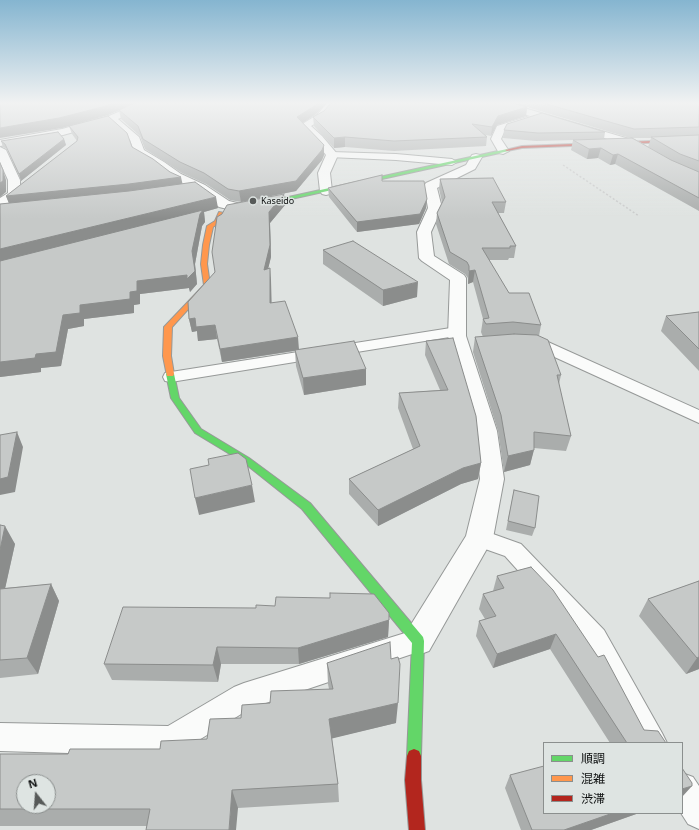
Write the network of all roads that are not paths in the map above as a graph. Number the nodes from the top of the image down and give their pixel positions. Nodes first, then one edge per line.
1 (12, 142) edge
2 (136, 142) edge
3 (321, 142) edge
4 (498, 142) edge
5 (628, 142) edge
6 (660, 142) edge
7 (632, 143) junction
8 (0, 144) edge
9 (0, 150) edge
10 (503, 151) junction
11 (332, 155) junction
12 (652, 155) edge
13 (476, 157) junction
14 (452, 162) junction
15 (26, 184) edge
16 (202, 188) junction
17 (326, 191) junction
18 (180, 192) edge
19 (14, 194) junction
20 (3, 208) edge
21 (240, 208) junction
22 (221, 213) junction
23 (206, 217) dead end
24 (464, 341) junction
25 (511, 342) edge
26 (171, 377) junction
27 (699, 417) edge
28 (479, 538) junction
29 (418, 641) junction
30 (0, 737) edge
31 (651, 742) edge
32 (683, 789) edge
33 (699, 813) edge
34 (417, 830) edge

1 - 8 street
2 - 16 street
3 - 11 street
4 - 10 street
5 - 7 street
6 - 7 street
7 - 10 street
7 - 12 street
9 - 19 street
10 - 13 street
11 - 14 lane
11 - 17 street
13 - 14 street
13 - 24 street
14 - 17 street
15 - 19 street
16 - 18 lane
16 - 21 street
17 - 21 street
19 - 20 street
21 - 22 street
22 - 23 street
22 - 26 street
24 - 26 lane
24 - 28 street
25 - 27 lane
26 - 29 street
28 - 29 street
28 - 31 lane
29 - 30 lane
29 - 34 street
32 - 33 lane

